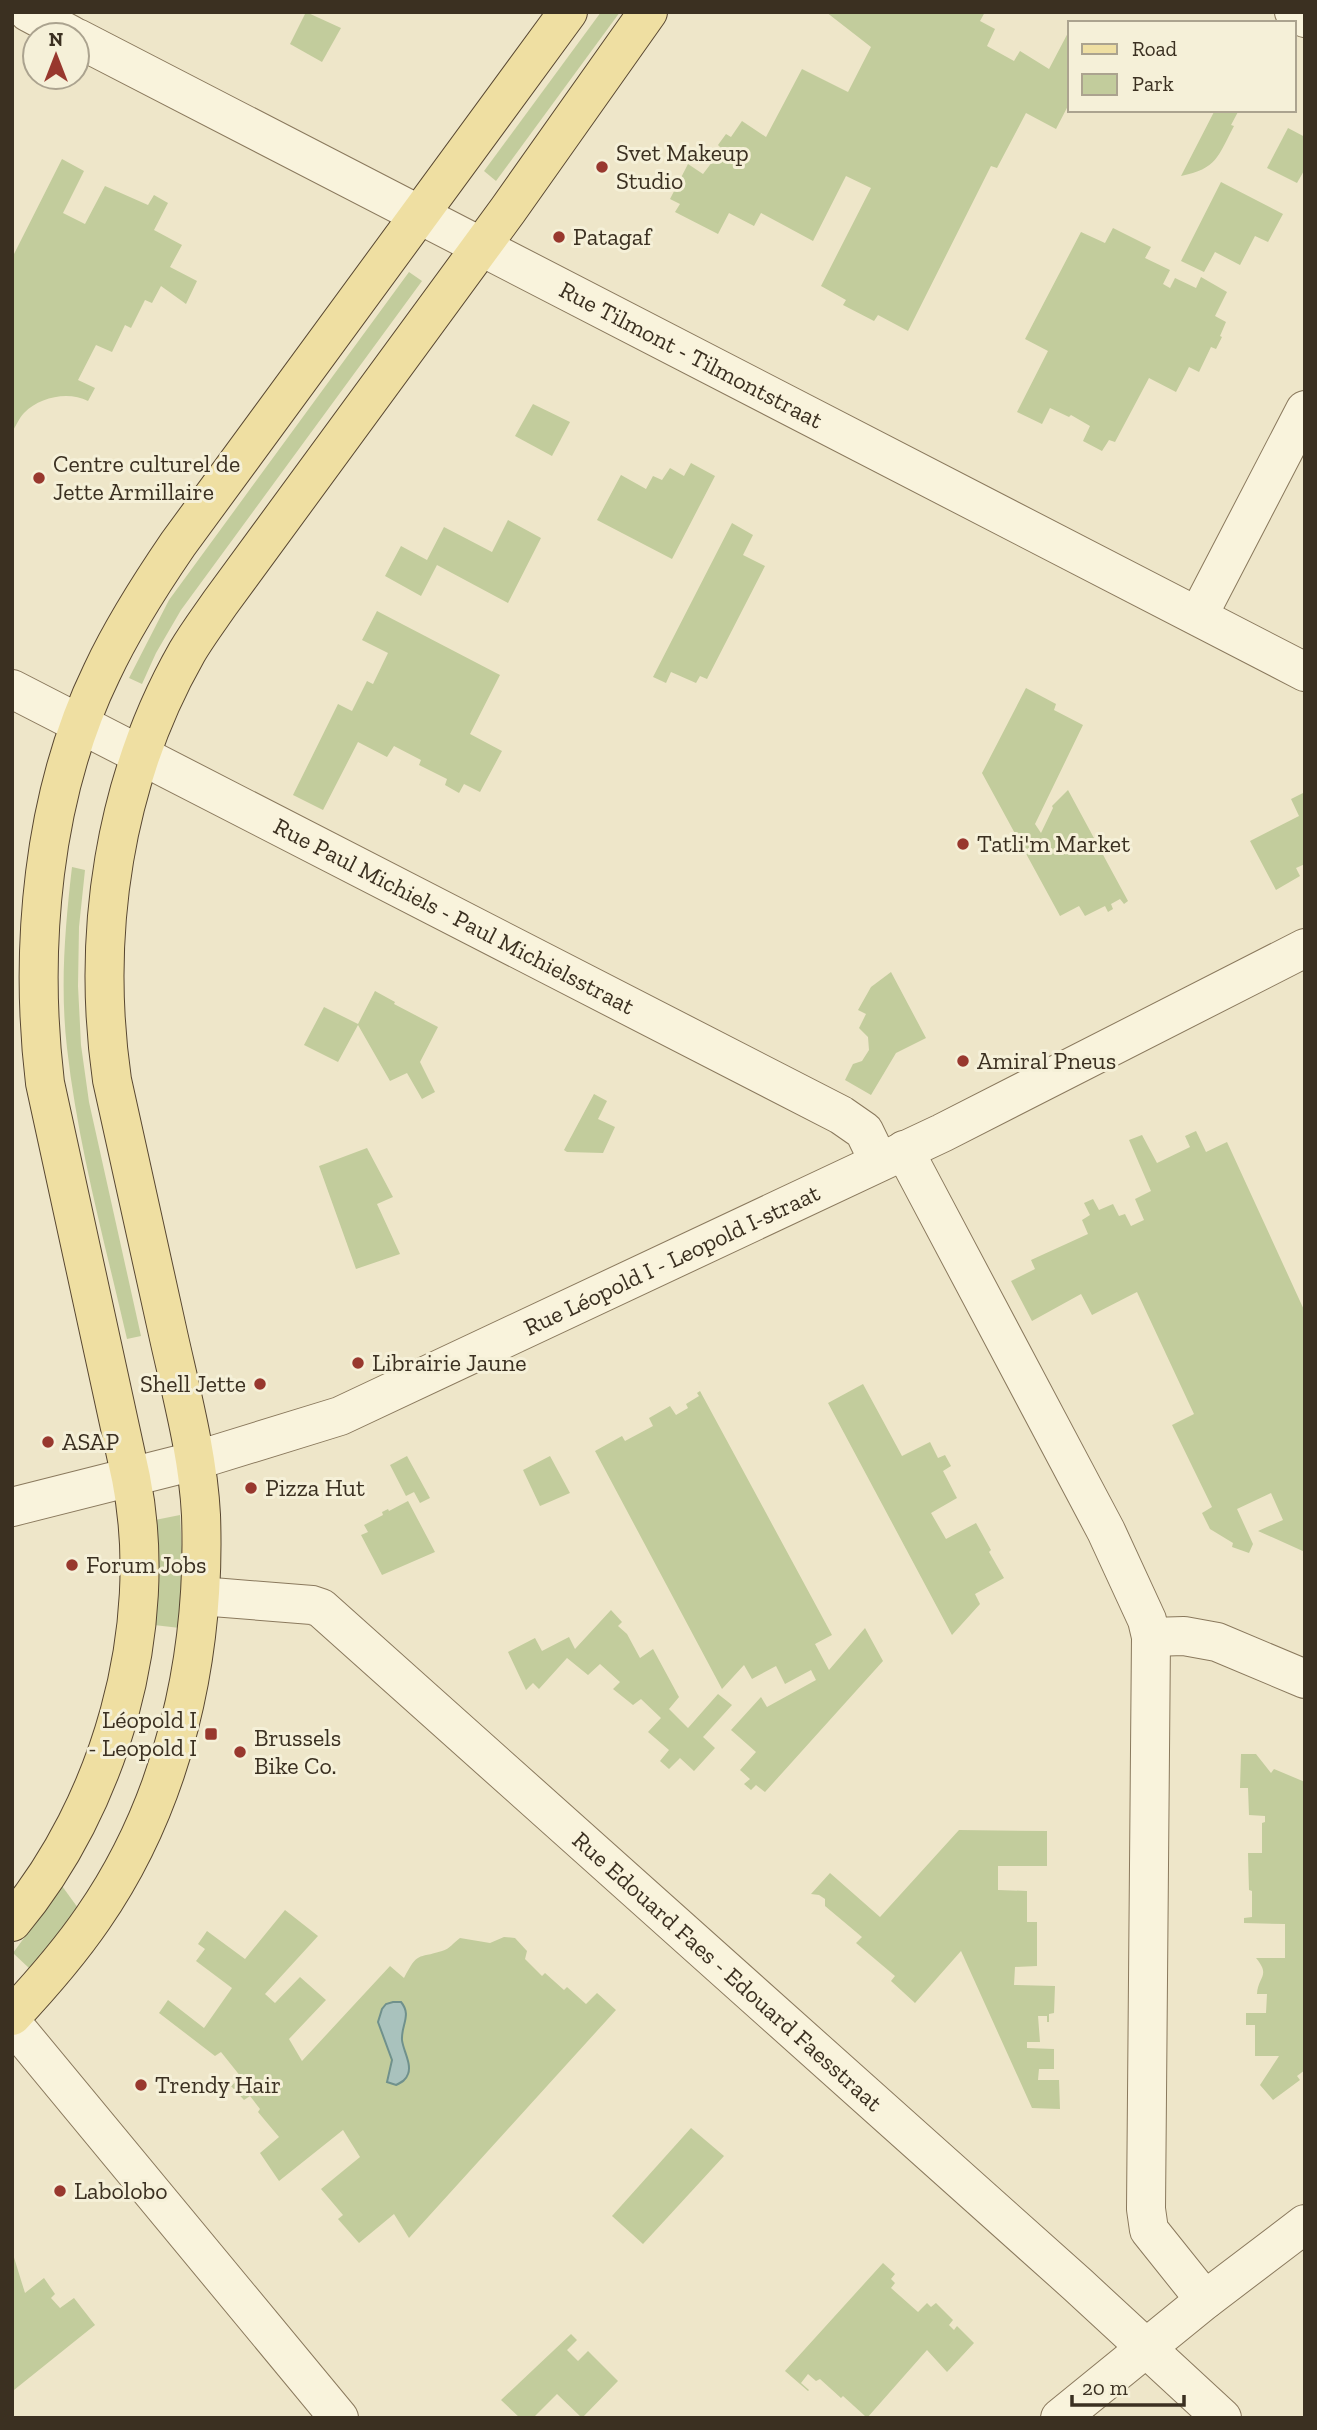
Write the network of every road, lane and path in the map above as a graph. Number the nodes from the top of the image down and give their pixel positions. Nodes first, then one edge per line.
1 (27, 12) edge
2 (568, 12) edge
3 (648, 12) edge
4 (1294, 12) edge
5 (1305, 18) edge
6 (44, 21) edge
7 (91, 45) edge
8 (418, 215) junction
9 (480, 247) junction
10 (1305, 410) edge
11 (1198, 617) junction
12 (1305, 672) edge
13 (12, 688) edge
14 (80, 723) junction
15 (140, 755) junction
16 (1305, 948) edge
17 (891, 1156) junction
18 (194, 1461) junction
19 (131, 1478) junction
20 (12, 1507) edge
21 (200, 1596) junction
22 (1151, 1637) junction
23 (1305, 1679) edge
24 (12, 1922) edge
25 (12, 2016) edge
26 (12, 2023) edge
27 (1305, 2224) edge
28 (1205, 2300) junction
29 (1146, 2349) junction
30 (340, 2418) edge
31 (1060, 2418) edge
32 (1222, 2418) edge

1 - 6 street
2 - 8 main road
3 - 9 main road
4 - 5 street
7 - 8 street, Rue Tilmont - Tilmontstraat
8 - 9 street, Rue Tilmont - Tilmontstraat
8 - 14 main road
9 - 11 street, Rue Tilmont - Tilmontstraat
9 - 15 main road
10 - 11 street
11 - 12 street, Rue Tilmont - Tilmontstraat
13 - 14 street, Rue Paul Michiels - Paul Michielsstraat
14 - 15 street, Rue Paul Michiels - Paul Michielsstraat
14 - 19 main road
15 - 17 street, Rue Paul Michiels - Paul Michielsstraat
15 - 18 main road
16 - 17 street, Rue Léopold I - Leopold I-straat
17 - 18 street, Rue Léopold I - Leopold I-straat
17 - 22 street, Rue Paul Michiels - Paul Michielsstraat
18 - 19 street, Rue Léopold I - Leopold I-straat
18 - 21 main road
19 - 20 street, Rue Léopold I - Leopold I-straat
19 - 24 main road
21 - 25 main road
21 - 29 street, Rue Edouard Faes - Edouard Faesstraat
22 - 23 street
22 - 28 street, Rue Paul Michiels - Paul Michielsstraat
26 - 30 street
27 - 28 street
28 - 29 street
29 - 31 street
29 - 32 street, Rue Edouard Faes - Edouard Faesstraat

